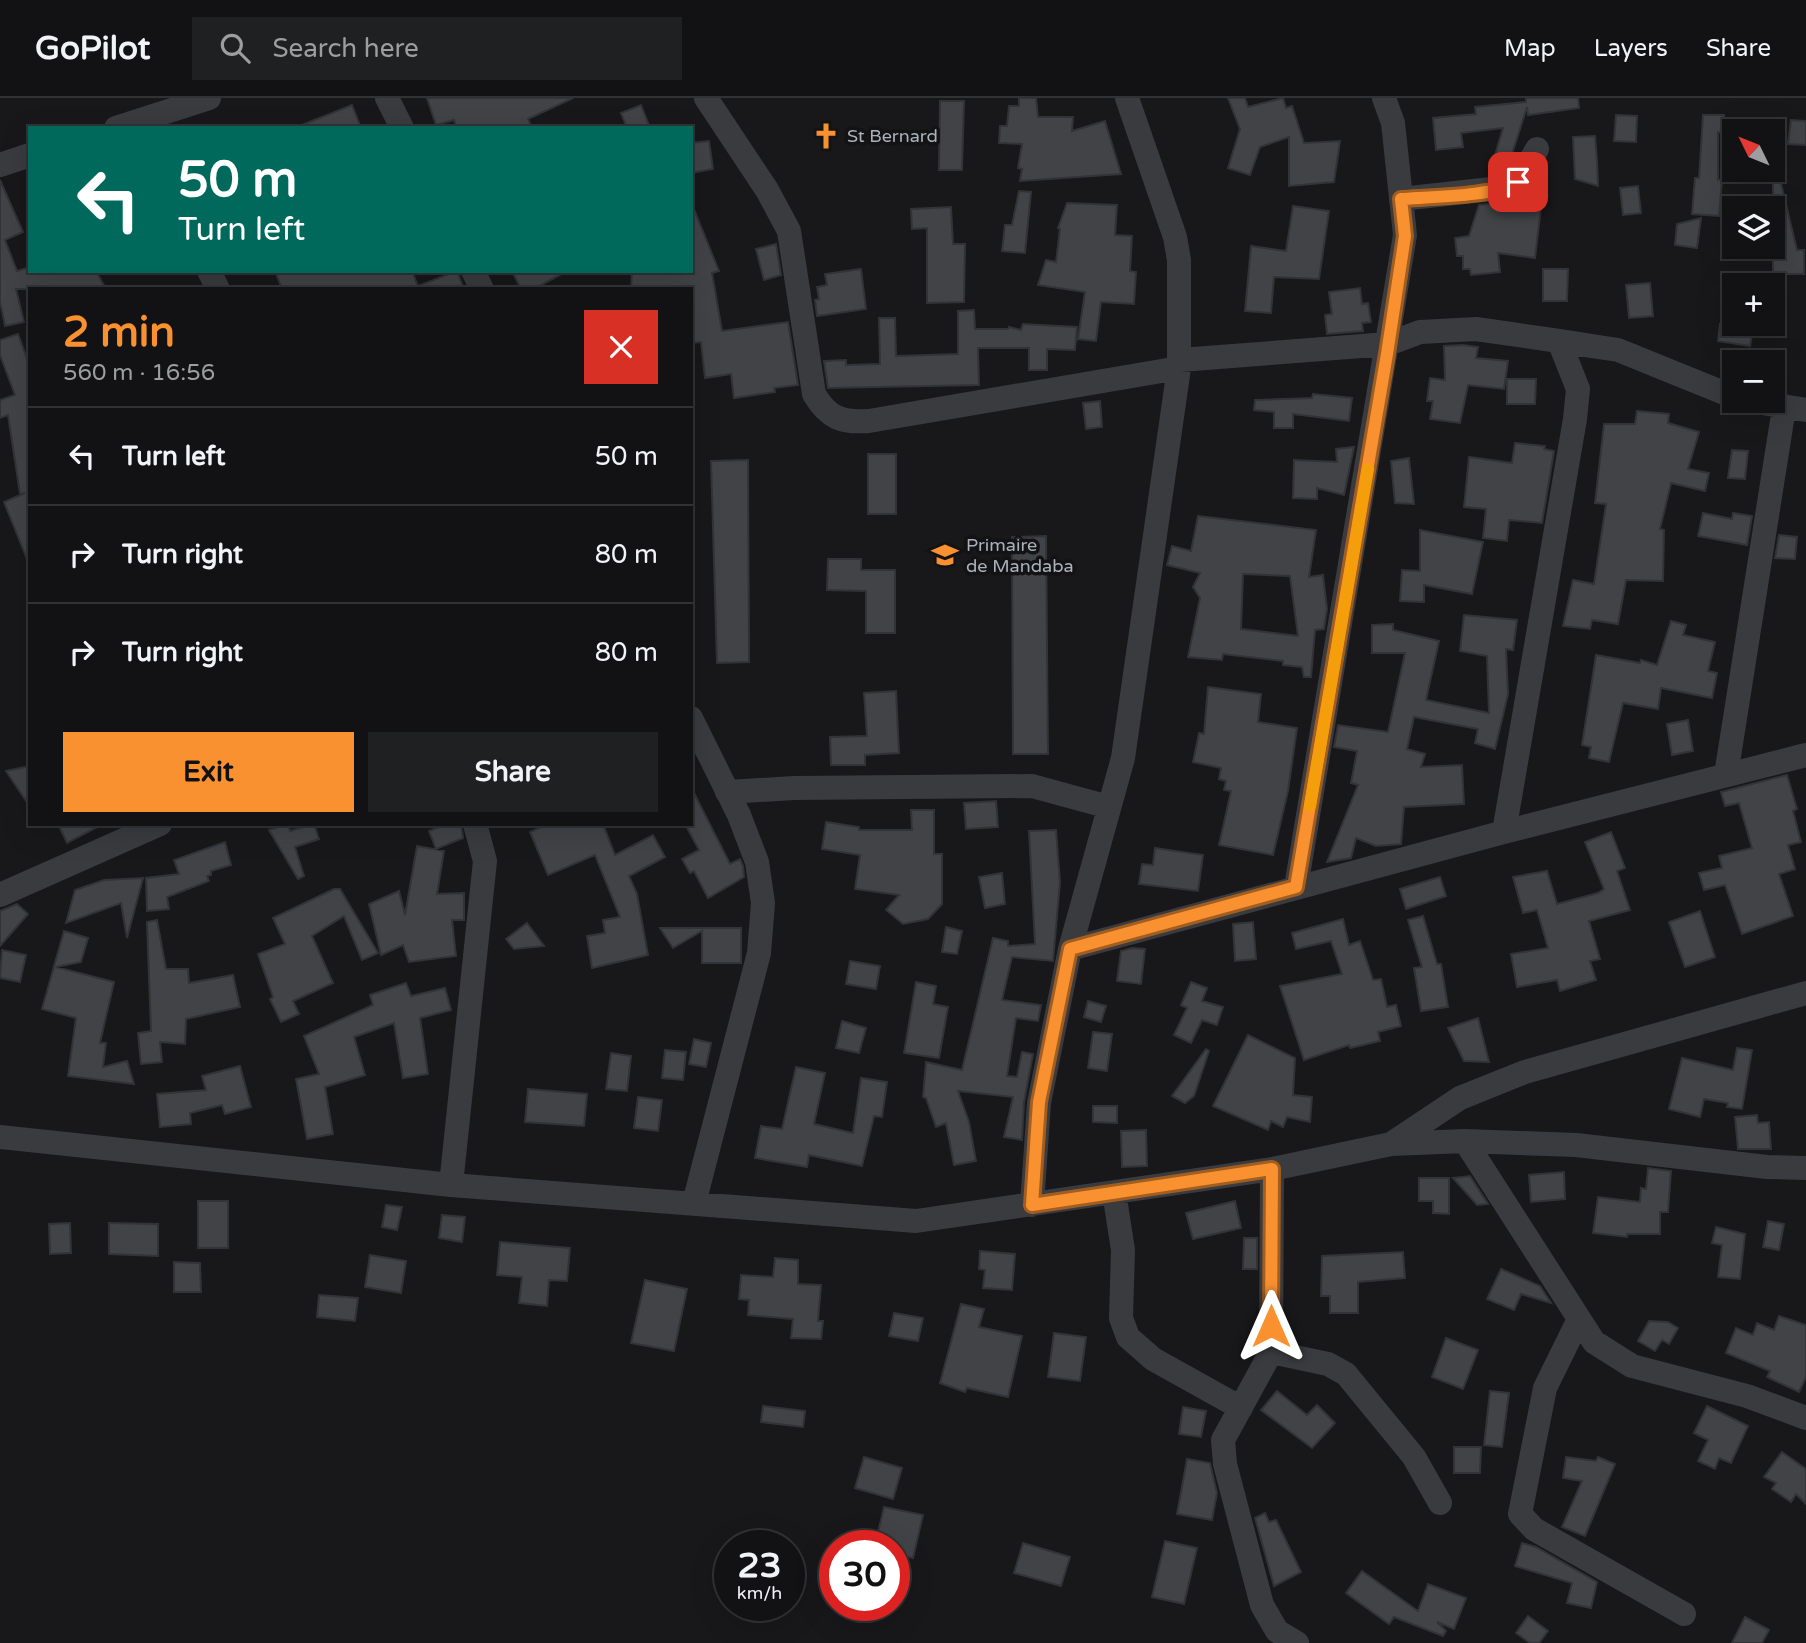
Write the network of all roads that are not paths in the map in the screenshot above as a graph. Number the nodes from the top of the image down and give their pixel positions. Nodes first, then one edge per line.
1 (209, 98) edge
2 (387, 98) edge
3 (706, 98) edge
4 (1127, 98) edge
5 (1384, 98) edge
6 (129, 126) edge
7 (401, 126) edge
8 (1538, 149) dead end
9 (28, 156) edge
10 (0, 164) edge
11 (1401, 199) junction
12 (1559, 341) junction
13 (1388, 344) junction
14 (1180, 364) junction
15 (1722, 392) edge
16 (1795, 409) edge
17 (693, 722) edge
18 (1806, 755) edge
19 (1726, 775) junction
20 (727, 792) junction
21 (1109, 807) junction
22 (155, 826) edge
23 (476, 826) edge
24 (1504, 832) junction
25 (1296, 887) junction
26 (0, 895) edge
27 (1070, 949) junction
28 (1806, 992) edge
29 (0, 1137) edge
30 (1465, 1141) junction
31 (1391, 1144) junction
32 (1806, 1168) edge
33 (1272, 1169) junction
34 (451, 1185) junction
35 (1114, 1192) junction
36 (694, 1203) junction
37 (1032, 1205) junction
38 (1578, 1318) junction
39 (1271, 1352) junction
40 (1241, 1408) junction
41 (1806, 1418) edge
42 (1440, 1503) dead end
43 (1684, 1614) dead end
44 (1297, 1643) edge

1 - 6 street
2 - 7 street
3 - 14 street
4 - 14 street
5 - 11 street
8 - 11 street
9 - 10 street
11 - 13 street
12 - 13 street
12 - 15 street
12 - 24 street
13 - 14 street
13 - 25 street
14 - 21 street
16 - 19 street
17 - 20 street
18 - 19 street
19 - 24 street
20 - 21 street
20 - 36 street
21 - 27 street
22 - 26 street
23 - 34 street
24 - 25 street
25 - 27 street
27 - 37 street
28 - 31 street
29 - 34 street
30 - 31 street
30 - 32 street
30 - 38 street
31 - 33 street
33 - 35 street
33 - 39 street
34 - 36 street
35 - 37 street
35 - 40 street
36 - 37 street
38 - 41 street
38 - 43 street
39 - 40 street
39 - 42 street
40 - 44 street

